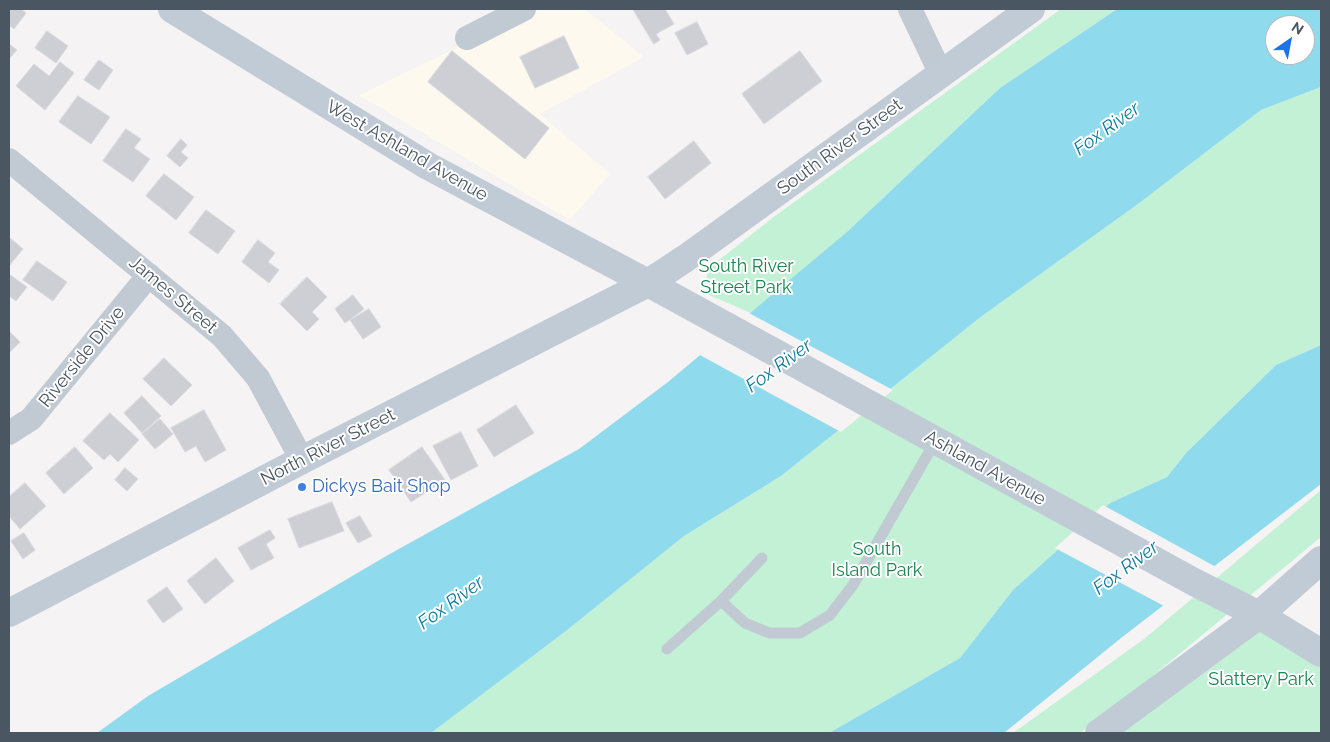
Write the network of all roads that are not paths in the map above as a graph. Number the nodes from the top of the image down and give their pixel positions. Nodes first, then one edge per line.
1 (172, 9) edge
2 (524, 9) edge
3 (910, 9) edge
4 (1031, 9) edge
5 (467, 38) dead end
6 (941, 74) junction
7 (9, 160) edge
8 (149, 275) junction
9 (648, 283) junction
10 (9, 433) edge
11 (936, 440) junction
12 (302, 460) junction
13 (762, 558) dead end
14 (1321, 560) edge
15 (721, 601) junction
16 (9, 613) edge
17 (1259, 614) junction
18 (667, 649) dead end
19 (1321, 653) edge
20 (1099, 733) edge

1 - 9 street, West Ashland Avenue
2 - 5 street
3 - 6 street
4 - 6 street, South River Street
6 - 9 street, South River Street
7 - 8 street, James Street
8 - 10 street, Riverside Drive
8 - 12 street, James Street
9 - 11 street, Ashland Avenue
9 - 12 street, North River Street
11 - 15 lane
11 - 17 street, Ashland Avenue
12 - 16 street, North River Street
13 - 15 lane
14 - 17 street
15 - 18 lane
17 - 19 street, Ashland Avenue
17 - 20 street

